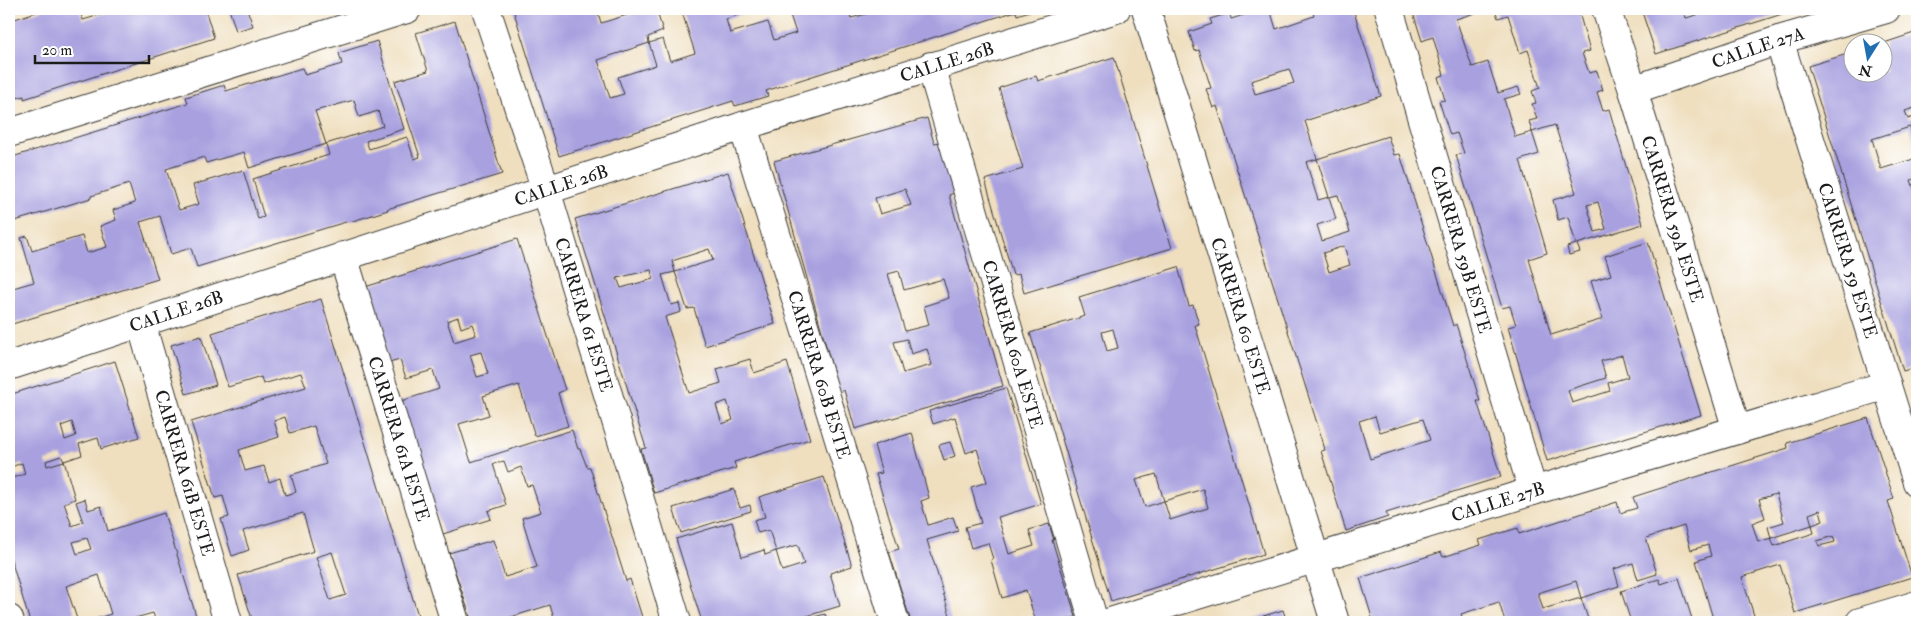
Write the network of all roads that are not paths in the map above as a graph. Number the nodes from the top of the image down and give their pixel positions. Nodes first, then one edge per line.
1 (407, 9) edge
2 (486, 9) edge
3 (1116, 9) edge
4 (1146, 9) edge
5 (1389, 9) edge
6 (1606, 9) edge
7 (1886, 9) edge
8 (368, 15) edge
9 (1779, 40) junction
10 (931, 66) junction
11 (1633, 90) junction
12 (743, 126) junction
13 (9, 133) edge
14 (546, 190) junction
15 (343, 256) junction
16 (141, 323) junction
17 (9, 366) edge
18 (1887, 386) junction
19 (1737, 430) junction
20 (1917, 482) edge
21 (1533, 491) junction
22 (1315, 557) junction
23 (1917, 605) edge
24 (228, 622) edge
25 (455, 622) edge
26 (677, 622) edge
27 (895, 622) edge
28 (1094, 622) edge
29 (1110, 622) edge
30 (1335, 622) edge
31 (1860, 622) edge

1 - 8 street
2 - 14 street, CARRERA 61 ESTE
3 - 10 street, CALLE 26B
4 - 22 street, CARRERA 60 ESTE
5 - 21 street, CARRERA 59B ESTE
6 - 11 street, CARRERA 59A ESTE
7 - 9 street, CALLE 27A
8 - 13 street
9 - 11 street, CALLE 27A
9 - 18 street, CARRERA 59 ESTE
10 - 12 street, CALLE 26B
10 - 28 street, CARRERA 60A ESTE
11 - 19 street, CARRERA 59A ESTE
12 - 14 street, CALLE 26B
12 - 27 street, CARRERA 60B ESTE
14 - 15 street, CALLE 26B
14 - 26 street, CARRERA 61 ESTE
15 - 16 street, CALLE 26B
15 - 25 street, CARRERA 61A ESTE
16 - 17 street, CALLE 26B
16 - 24 street, CARRERA 61B ESTE
18 - 19 street, CALLE 27B
18 - 20 street, CARRERA 59 ESTE
19 - 21 street, CALLE 27B
21 - 22 street, CALLE 27B
22 - 29 street, CALLE 27B
22 - 30 street, CARRERA 60 ESTE
23 - 31 street

